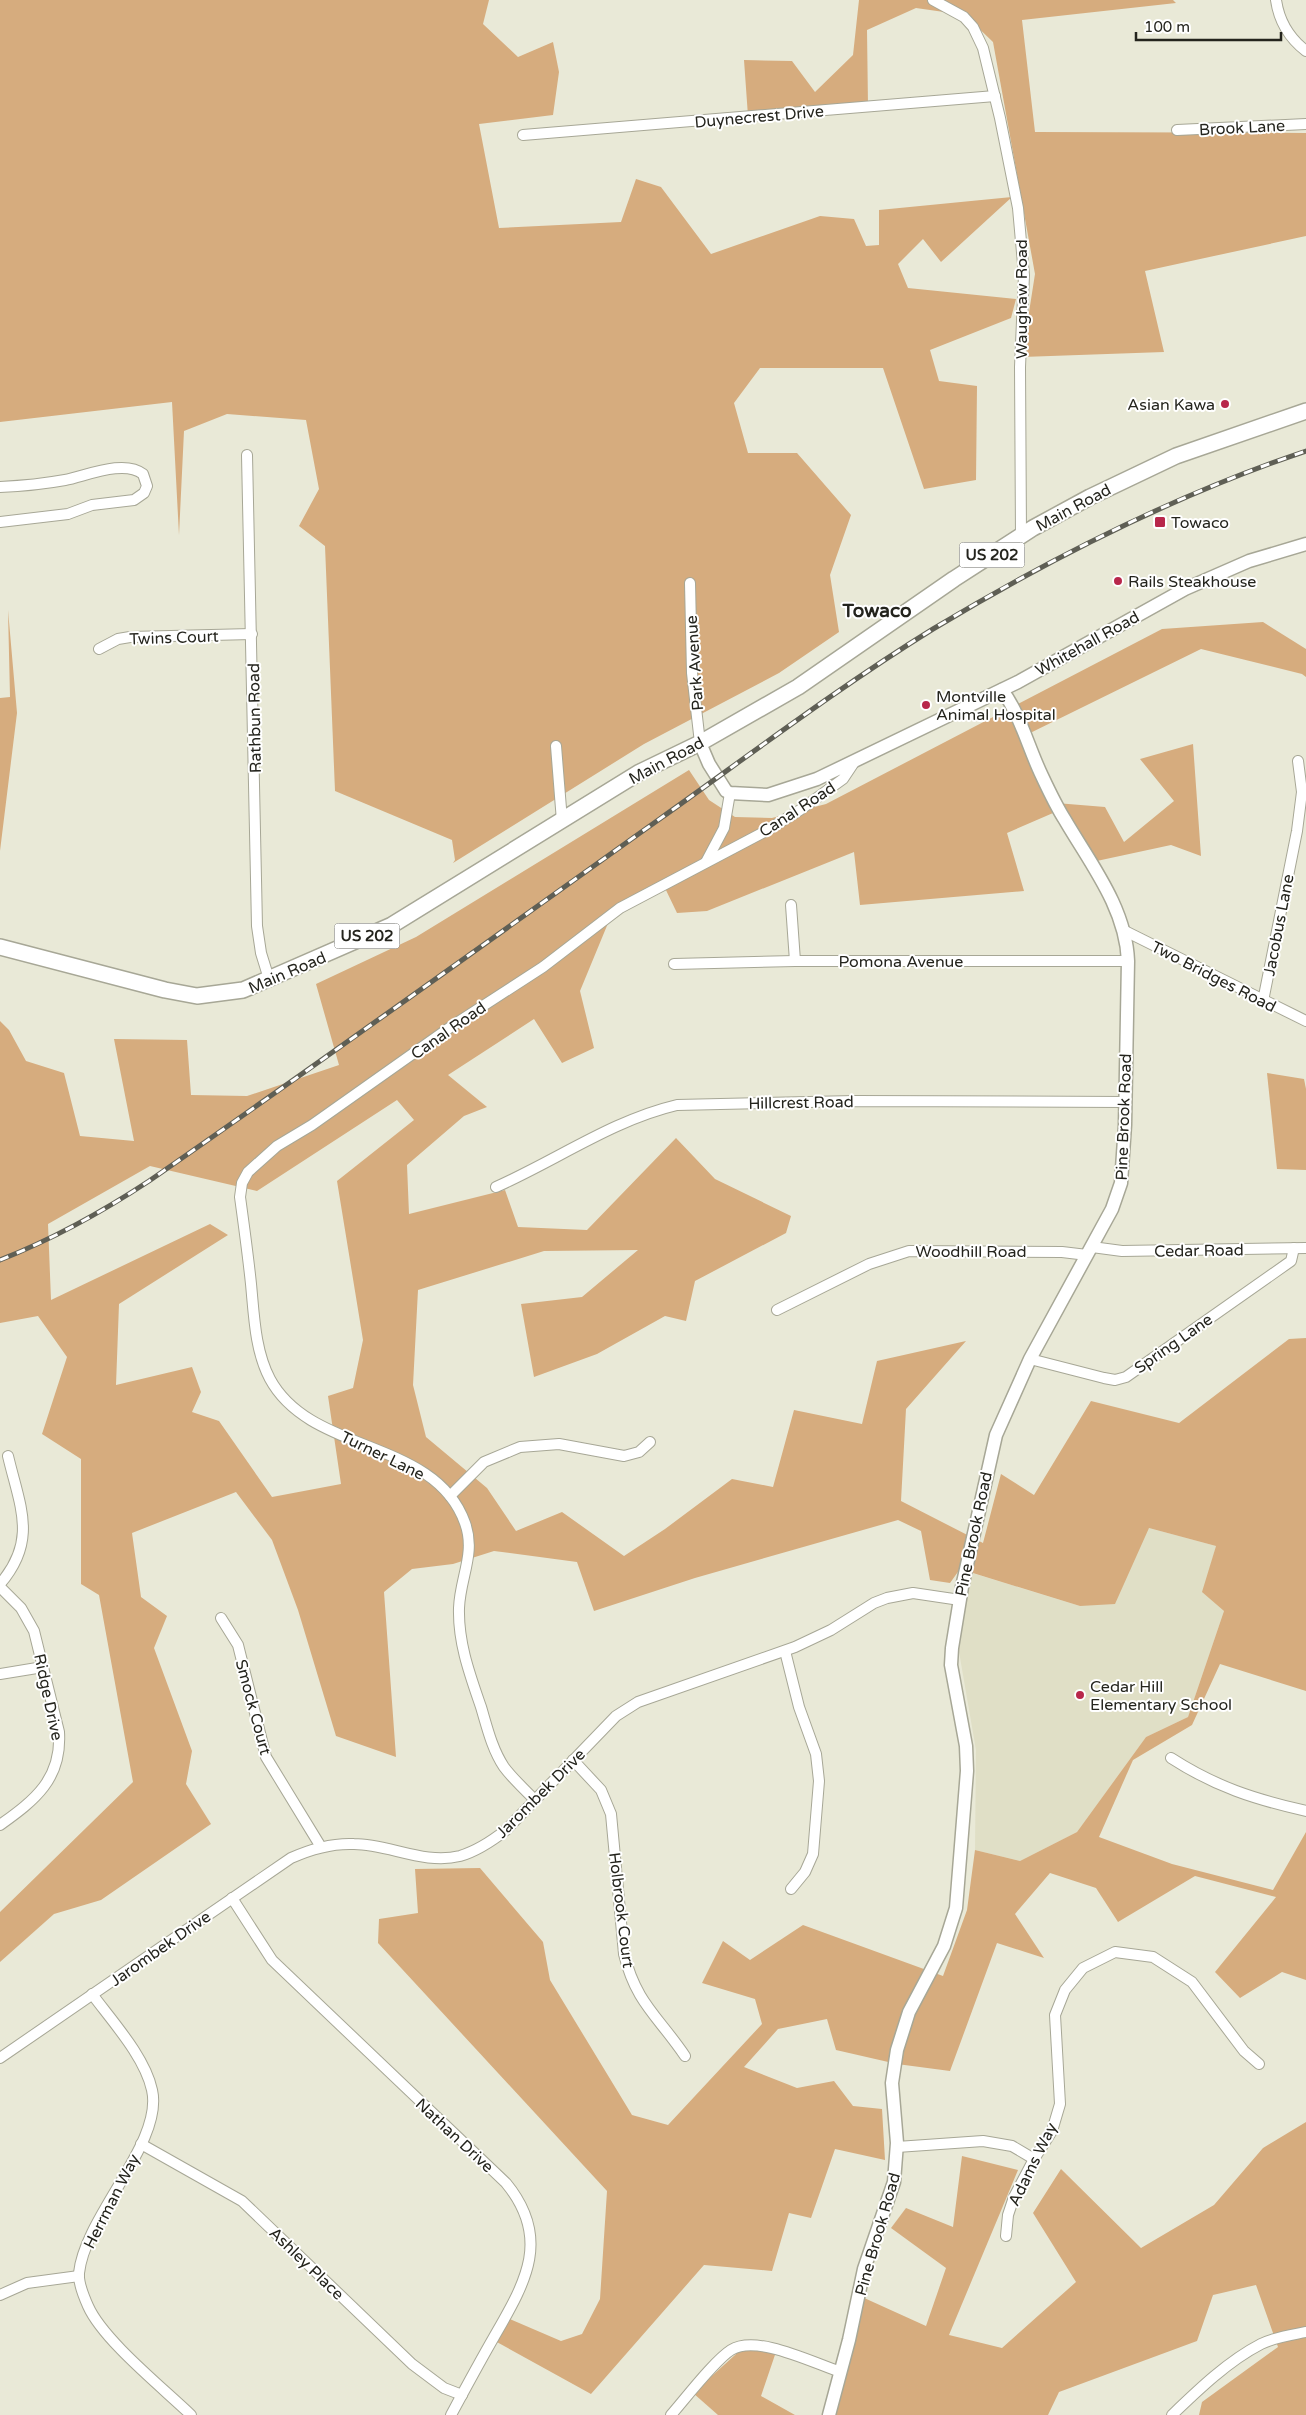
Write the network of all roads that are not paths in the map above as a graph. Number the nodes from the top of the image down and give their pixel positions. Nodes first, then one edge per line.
1 (934, 0) edge
2 (1277, 5) edge
3 (1306, 51) edge
4 (995, 96) junction
5 (1306, 124) edge
6 (1177, 130) dead end
7 (523, 135) dead end
8 (1306, 411) edge
9 (247, 454) dead end
10 (0, 488) edge
11 (0, 522) edge
12 (1021, 536) junction
13 (1306, 544) edge
14 (690, 583) dead end
15 (252, 634) junction
16 (99, 650) dead end
17 (1002, 690) junction
18 (700, 743) junction
19 (556, 746) dead end
20 (855, 761) junction
21 (1298, 761) dead end
22 (730, 793) junction
23 (562, 821) junction
24 (705, 862) junction
25 (791, 905) dead end
26 (1123, 930) junction
27 (0, 947) edge
28 (1128, 960) junction
29 (794, 961) junction
30 (674, 964) dead end
31 (269, 980) junction
32 (1263, 1001) junction
33 (1306, 1021) edge
34 (1125, 1102) junction
35 (496, 1187) dead end
36 (245, 1232) joint
37 (1294, 1248) junction
38 (1306, 1248) edge
39 (1090, 1251) junction
40 (777, 1310) dead end
41 (1030, 1359) junction
42 (650, 1442) dead end
43 (8, 1456) dead end
44 (450, 1496) junction
45 (0, 1586) edge
46 (960, 1600) junction
47 (221, 1618) dead end
48 (785, 1650) junction
49 (43, 1667) junction
50 (0, 1674) edge
51 (1171, 1758) dead end
52 (573, 1760) junction
53 (535, 1800) junction
54 (1306, 1811) edge
55 (0, 1825) edge
56 (321, 1847) junction
57 (791, 1889) dead end
58 (232, 1898) junction
59 (92, 1994) junction
60 (685, 2056) dead end
61 (0, 2058) edge
62 (1259, 2064) dead end
63 (141, 2144) junction
64 (897, 2147) junction
65 (1034, 2159) junction
66 (1006, 2236) dead end
67 (79, 2276) junction
68 (0, 2294) edge
69 (1306, 2332) edge
70 (841, 2372) junction
71 (462, 2395) junction
72 (191, 2415) edge
73 (451, 2415) edge
74 (671, 2415) edge
75 (829, 2415) edge
76 (1172, 2415) edge

1 - 4 street, Waughaw Road
2 - 3 street
4 - 7 street, Duynecrest Drive
4 - 12 street, Waughaw Road
5 - 6 street, Brook Lane
8 - 12 main road, Main Road / US 202
9 - 15 street, Rathbun Road
10 - 11 street
12 - 18 main road, Main Road / US 202
13 - 17 street, Whitehall Road
14 - 18 street, Park Avenue
15 - 16 street, Twins Court
15 - 31 street, Rathbun Road
17 - 20 street, Whitehall Road
17 - 26 street, Pine Brook Road
18 - 22 street
18 - 23 main road, Main Road / US 202
19 - 23 street
20 - 22 street, Whitehall Road
20 - 24 street, Canal Road
21 - 32 street, Jacobus Lane
22 - 24 street
23 - 31 main road, Main Road / US 202
24 - 36 street, Canal Road
25 - 29 street
26 - 28 street, Pine Brook Road
26 - 32 street, Two Bridges Road
27 - 31 main road, Main Road / US 202
28 - 29 street, Pomona Avenue
28 - 34 street, Pine Brook Road
29 - 30 street, Pomona Avenue
32 - 33 street, Two Bridges Road
34 - 35 street, Hillcrest Road
34 - 39 street, Pine Brook Road
36 - 44 street, Turner Lane
37 - 38 street, Cedar Road
37 - 39 street, Cedar Road
37 - 41 street, Spring Lane
39 - 40 street, Woodhill Road
39 - 41 street, Pine Brook Road
41 - 46 street, Pine Brook Road
42 - 44 street
43 - 45 street
44 - 53 street, Turner Lane
45 - 49 street, Ridge Drive
46 - 48 street, Jarombek Drive
46 - 64 street, Pine Brook Road
47 - 56 street, Smock Court
48 - 52 street, Jarombek Drive
48 - 57 street
49 - 50 street
49 - 55 street, Ridge Drive
51 - 54 street
52 - 53 street, Jarombek Drive
52 - 60 street, Holbrook Court
53 - 56 street, Jarombek Drive
56 - 58 street, Jarombek Drive
58 - 59 street, Jarombek Drive
58 - 71 street, Nathan Drive
59 - 61 street, Jarombek Drive
59 - 63 street, Herrman Way
62 - 65 street, Adams Way
63 - 67 street, Herrman Way
63 - 71 street, Ashley Place
64 - 65 street
64 - 70 street, Pine Brook Road
65 - 66 street, Adams Way
67 - 68 street
67 - 72 street
69 - 76 street
70 - 74 street
70 - 75 street, Pine Brook Road
71 - 73 street, Nathan Drive

